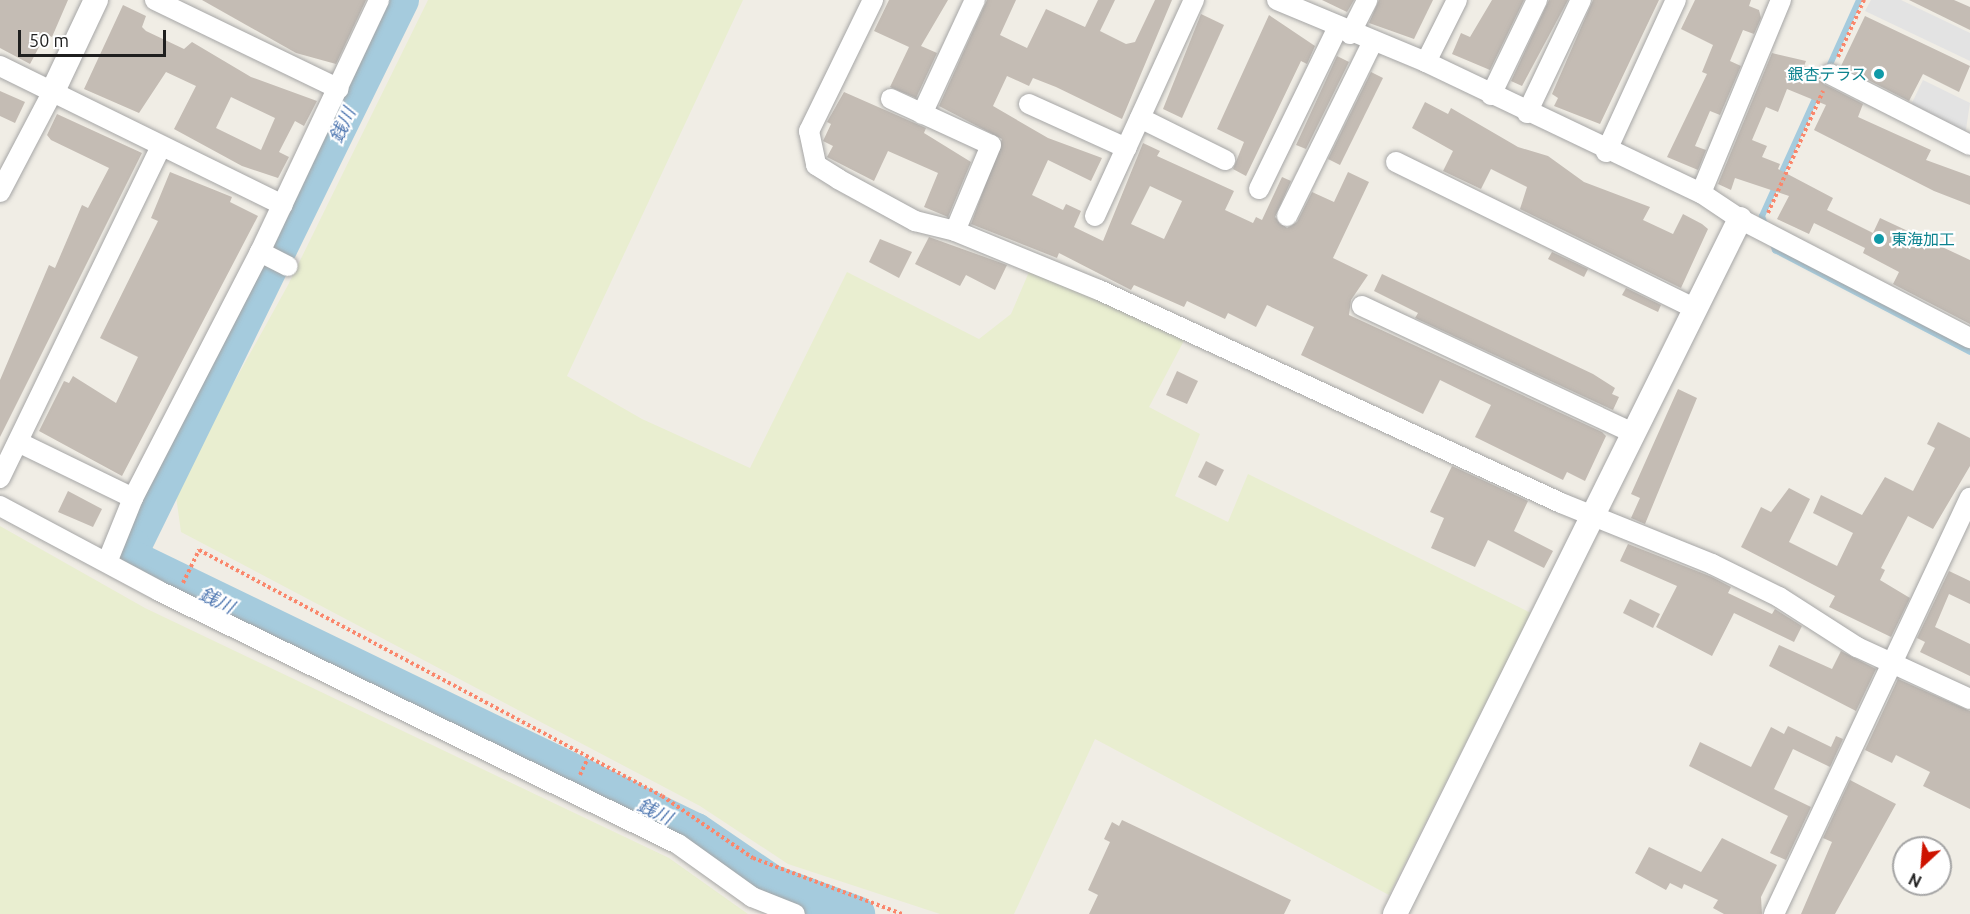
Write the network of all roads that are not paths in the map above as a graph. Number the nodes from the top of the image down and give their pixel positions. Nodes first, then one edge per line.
1 (96, 0) edge
2 (155, 0) edge
3 (379, 0) edge
4 (873, 0) edge
5 (975, 0) edge
6 (1194, 0) edge
7 (1277, 0) edge
8 (1367, 0) edge
9 (1457, 0) edge
10 (1537, 0) edge
11 (1581, 0) edge
12 (1676, 0) edge
13 (1781, 0) edge
14 (1344, 31) junction
15 (1372, 43) junction
16 (1426, 63) junction
17 (0, 66) edge
18 (1830, 74) road end
19 (339, 89) junction
20 (52, 93) junction
21 (1491, 95) junction
22 (891, 99) dead end
23 (1029, 104) dead end
24 (1527, 113) junction
25 (922, 114) junction
26 (1140, 118) junction
27 (1970, 145) edge
28 (161, 147) junction
29 (1126, 148) junction
30 (1606, 152) junction
31 (1225, 160) dead end
32 (1396, 162) dead end
33 (1259, 189) dead end
34 (0, 192) edge
35 (1701, 193) junction
36 (283, 205) junction
37 (1095, 216) dead end
38 (1287, 216) dead end
39 (1750, 225) junction
40 (955, 231) junction
41 (260, 252) junction
42 (288, 266) dead end
43 (1362, 306) dead end
44 (1692, 307) junction
45 (1970, 338) edge
46 (1630, 432) junction
47 (18, 442) junction
48 (0, 478) edge
49 (133, 498) junction
50 (1970, 498) edge
51 (0, 506) edge
52 (1595, 518) junction
53 (108, 560) junction
54 (1890, 663) junction
55 (1970, 699) edge
56 (795, 914) edge
57 (1395, 914) edge
58 (1774, 914) edge

1 - 20 street
2 - 19 street
3 - 19 street
4 - 40 street
5 - 25 street
6 - 26 street
7 - 14 street
8 - 14 street
9 - 16 street
10 - 21 street
11 - 24 street
12 - 30 street
13 - 35 street
14 - 15 street
14 - 33 street
15 - 16 street
15 - 38 street
16 - 21 street
17 - 20 street
18 - 27 street
19 - 36 street
20 - 28 street
20 - 34 street
21 - 24 street
22 - 25 street
23 - 29 street
24 - 30 street
25 - 40 street
26 - 29 street
26 - 31 street
28 - 36 street
28 - 47 street
29 - 37 street
30 - 35 street
32 - 44 street
35 - 39 street
36 - 41 street
39 - 44 street
39 - 45 street
40 - 52 street
41 - 42 street
41 - 49 street
43 - 46 street
44 - 46 street
46 - 52 street
47 - 48 street
47 - 49 street
49 - 53 street
50 - 54 street
51 - 53 street
52 - 54 street
52 - 57 street
53 - 56 street
54 - 55 street
54 - 58 street

